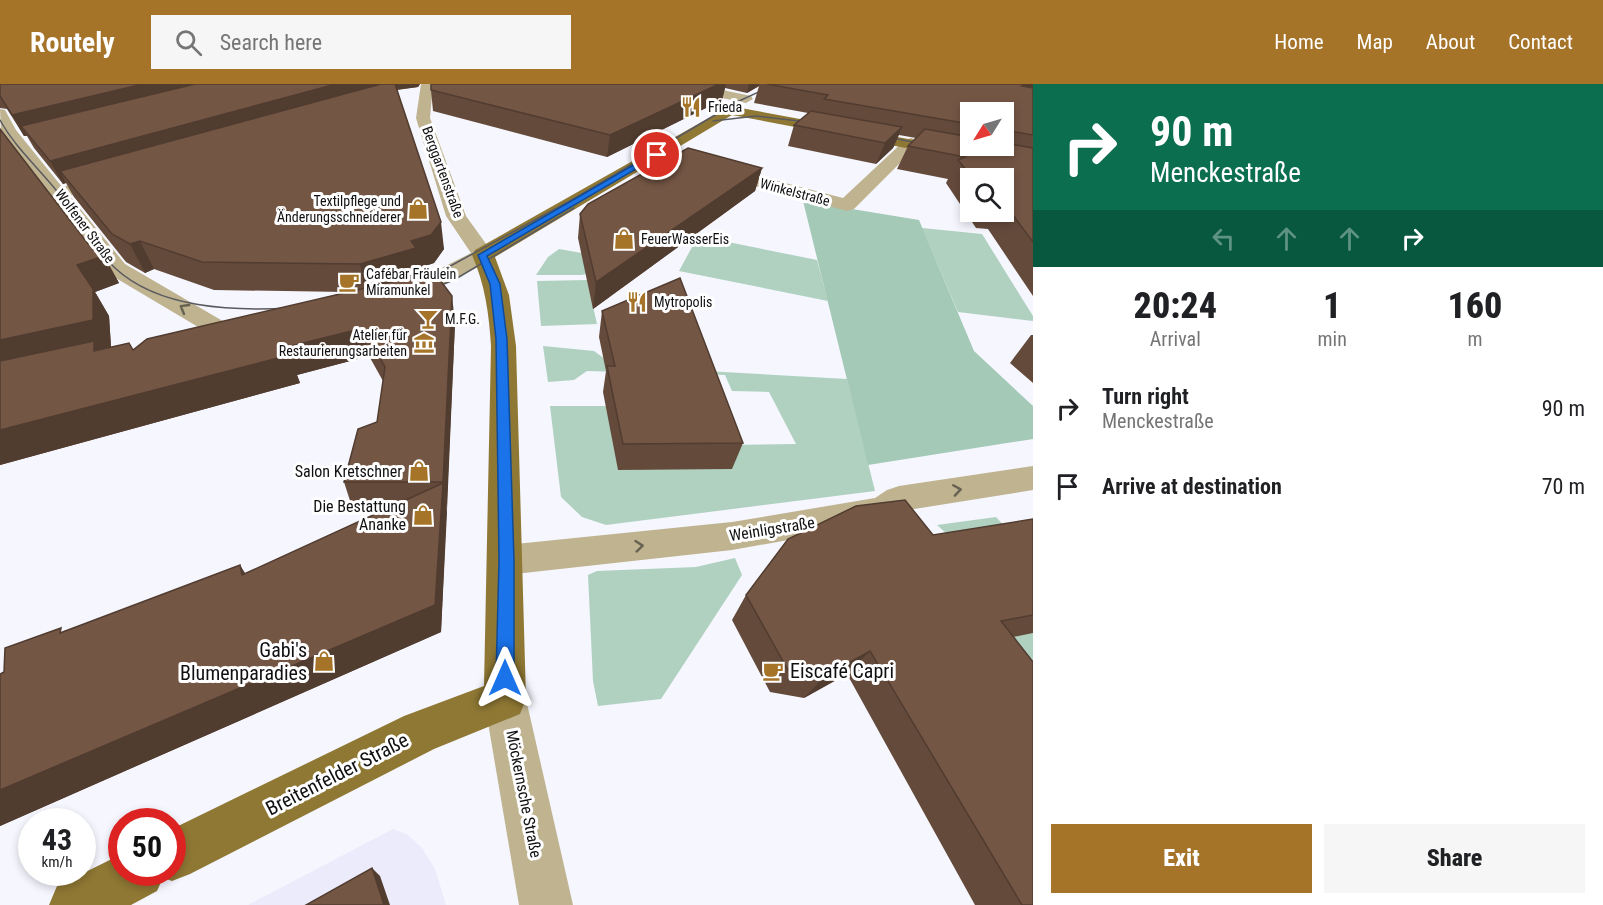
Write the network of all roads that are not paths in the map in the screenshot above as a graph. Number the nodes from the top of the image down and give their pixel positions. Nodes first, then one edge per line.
1 (675, 84) edge
2 (422, 90) edge
3 (730, 110) junction
4 (0, 113) edge
5 (911, 143) junction
6 (657, 155) junction
7 (1033, 167) edge
8 (129, 173) edge
9 (60, 193) junction
10 (483, 255) junction
11 (380, 298) edge
12 (192, 339) edge
13 (1033, 478) edge
14 (506, 560) junction
15 (505, 699) junction
16 (186, 849) edge
17 (113, 886) edge
18 (76, 905) edge
19 (546, 905) edge

1 - 3 street
2 - 10 street, Berggartenstraße
3 - 5 main road
3 - 6 main road
4 - 9 street, Wolfener Straße
5 - 6 street, Winkelstraße
5 - 7 main road
6 - 10 main road
8 - 9 street
12 -> 9 street, Wolfener Straße
10 - 11 street
10 - 14 main road, Möckernsche Straße
14 -> 13 street, Weinligstraße
14 - 15 main road, Möckernsche Straße
15 - 16 main road, Breitenfelder Straße
15 - 19 street, Möckernsche Straße
17 - 18 main road

